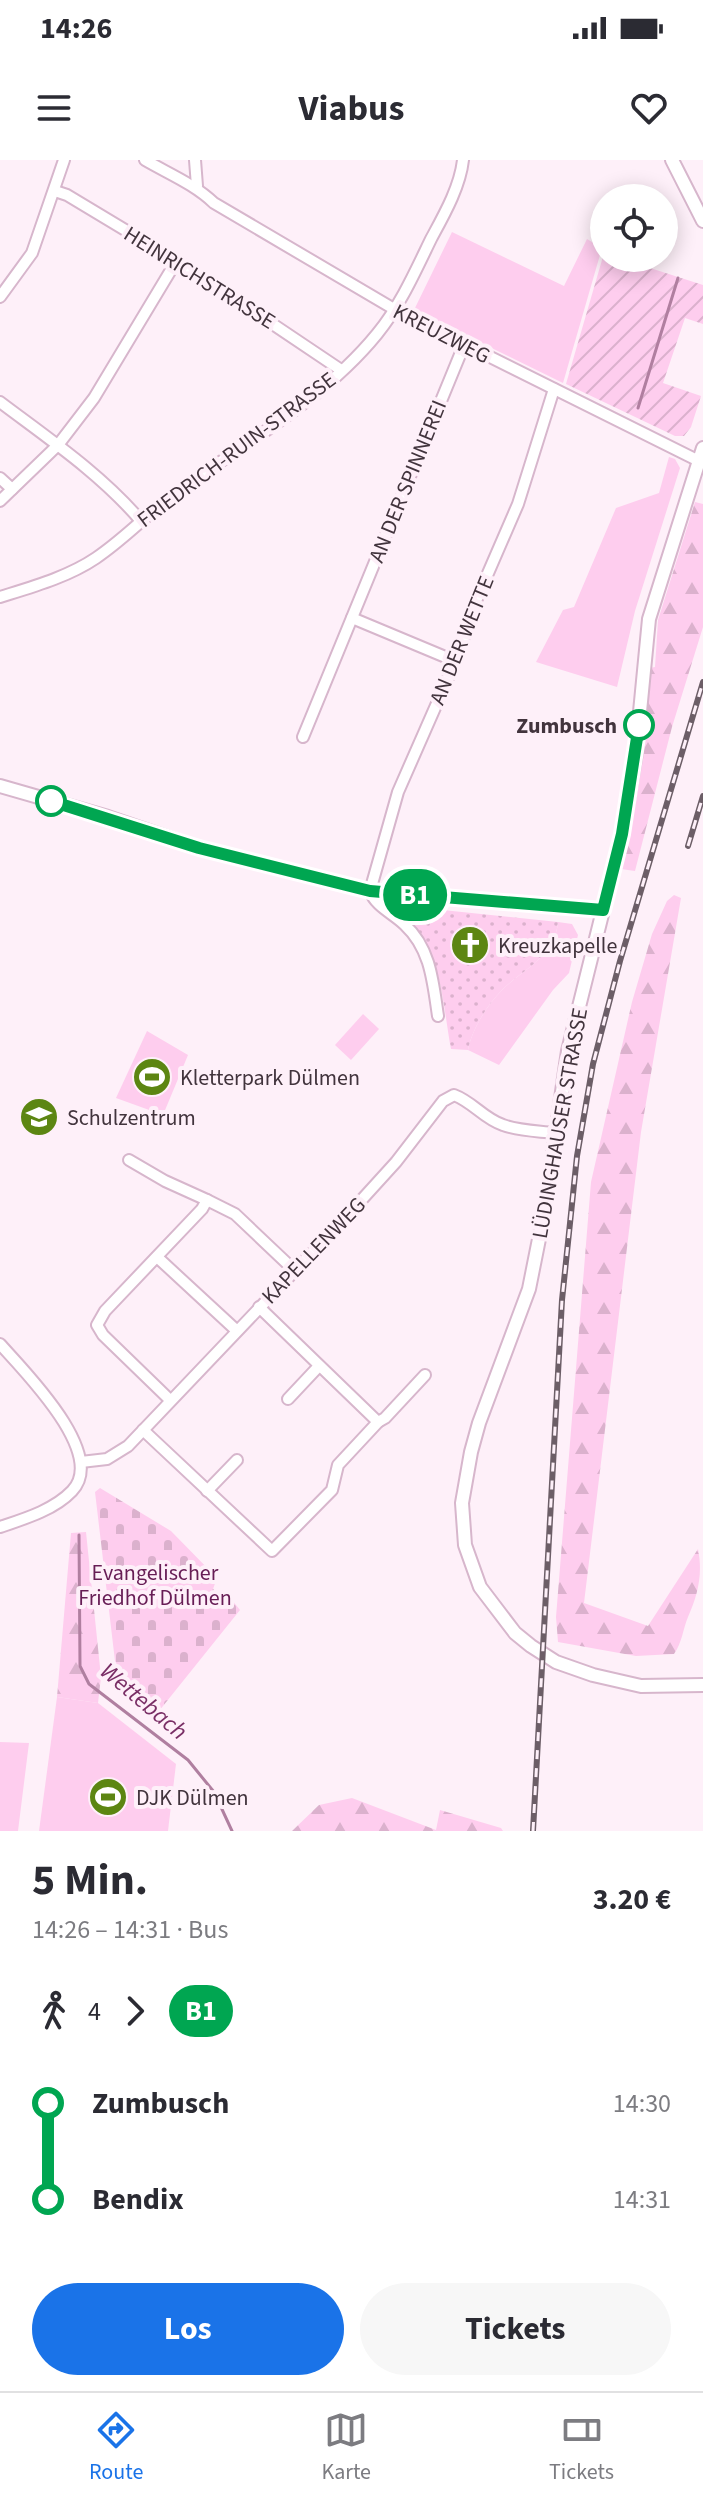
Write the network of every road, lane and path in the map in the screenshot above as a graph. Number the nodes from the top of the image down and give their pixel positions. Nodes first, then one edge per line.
1 (64, 160) edge
2 (145, 160) edge
3 (195, 160) edge
4 (463, 160) edge
5 (672, 160) edge
6 (197, 186) junction
7 (55, 191) junction
8 (703, 221) edge
9 (177, 260) junction
10 (0, 297) edge
11 (394, 309) junction
12 (464, 345) junction
13 (341, 370) junction
14 (554, 389) junction
15 (0, 402) edge
16 (58, 445) junction
17 (701, 454) edge
18 (0, 478) edge
19 (12, 489) junction
20 (0, 501) edge
21 (141, 521) junction
22 (0, 597) edge
23 (352, 618) junction
24 (455, 661) junction
25 (303, 737) dead end
26 (0, 786) edge
27 (370, 891) junction
28 (603, 910) junction
29 (438, 1016) dead end
30 (554, 1133) junction
31 (129, 1160) dead end
32 (207, 1200) junction
33 (157, 1257) junction
34 (294, 1270) junction
35 (259, 1307) junction
36 (236, 1330) junction
37 (0, 1344) edge
38 (319, 1366) junction
39 (425, 1375) dead end
40 (288, 1399) dead end
41 (170, 1400) junction
42 (378, 1422) junction
43 (143, 1430) junction
44 (237, 1460) dead end
45 (81, 1468) junction
46 (207, 1491) junction
47 (0, 1527) edge
48 (703, 1685) edge

1 - 7 street
2 - 6 street, KREUZWEG
3 - 6 street
4 - 11 street, FRIEDRICH-RUIN-STRASSE
5 - 8 street
6 - 11 street, KREUZWEG
7 - 9 street, HEINRICHSTRASSE
7 - 10 street
9 - 13 street, HEINRICHSTRASSE
9 - 16 street
11 - 12 street, KREUZWEG
11 - 13 street, FRIEDRICH-RUIN-STRASSE
12 - 14 street, KREUZWEG
12 - 23 street, AN DER SPINNEREI
13 - 21 street, FRIEDRICH-RUIN-STRASSE
14 - 17 street, KREUZWEG
14 - 24 street, AN DER WETTE
15 - 16 street
16 - 19 street
16 - 21 street
17 - 28 street, LÜDINGHAUSER STRASSE
18 - 19 street
19 - 20 street
21 - 22 street, FRIEDRICH-RUIN-STRASSE
23 - 24 street
23 - 25 street, AN DER SPINNEREI
24 - 27 street, AN DER WETTE
26 - 27 street
27 - 28 street
27 - 29 street
28 - 30 street, LÜDINGHAUSER STRASSE
30 - 34 street, KAPELLENWEG
30 - 48 street, LÜDINGHAUSER STRASSE
31 - 32 street
32 - 33 street
32 - 34 street
33 - 36 street
33 - 41 street
34 - 35 street, KAPELLENWEG
35 - 36 street, KAPELLENWEG
35 - 38 street
36 - 41 street, KAPELLENWEG
37 - 45 street
38 - 40 street
38 - 42 street
39 - 42 street
41 - 43 street, KAPELLENWEG
42 - 46 street
43 - 45 street, KAPELLENWEG
43 - 46 street
44 - 46 street
45 - 47 street

